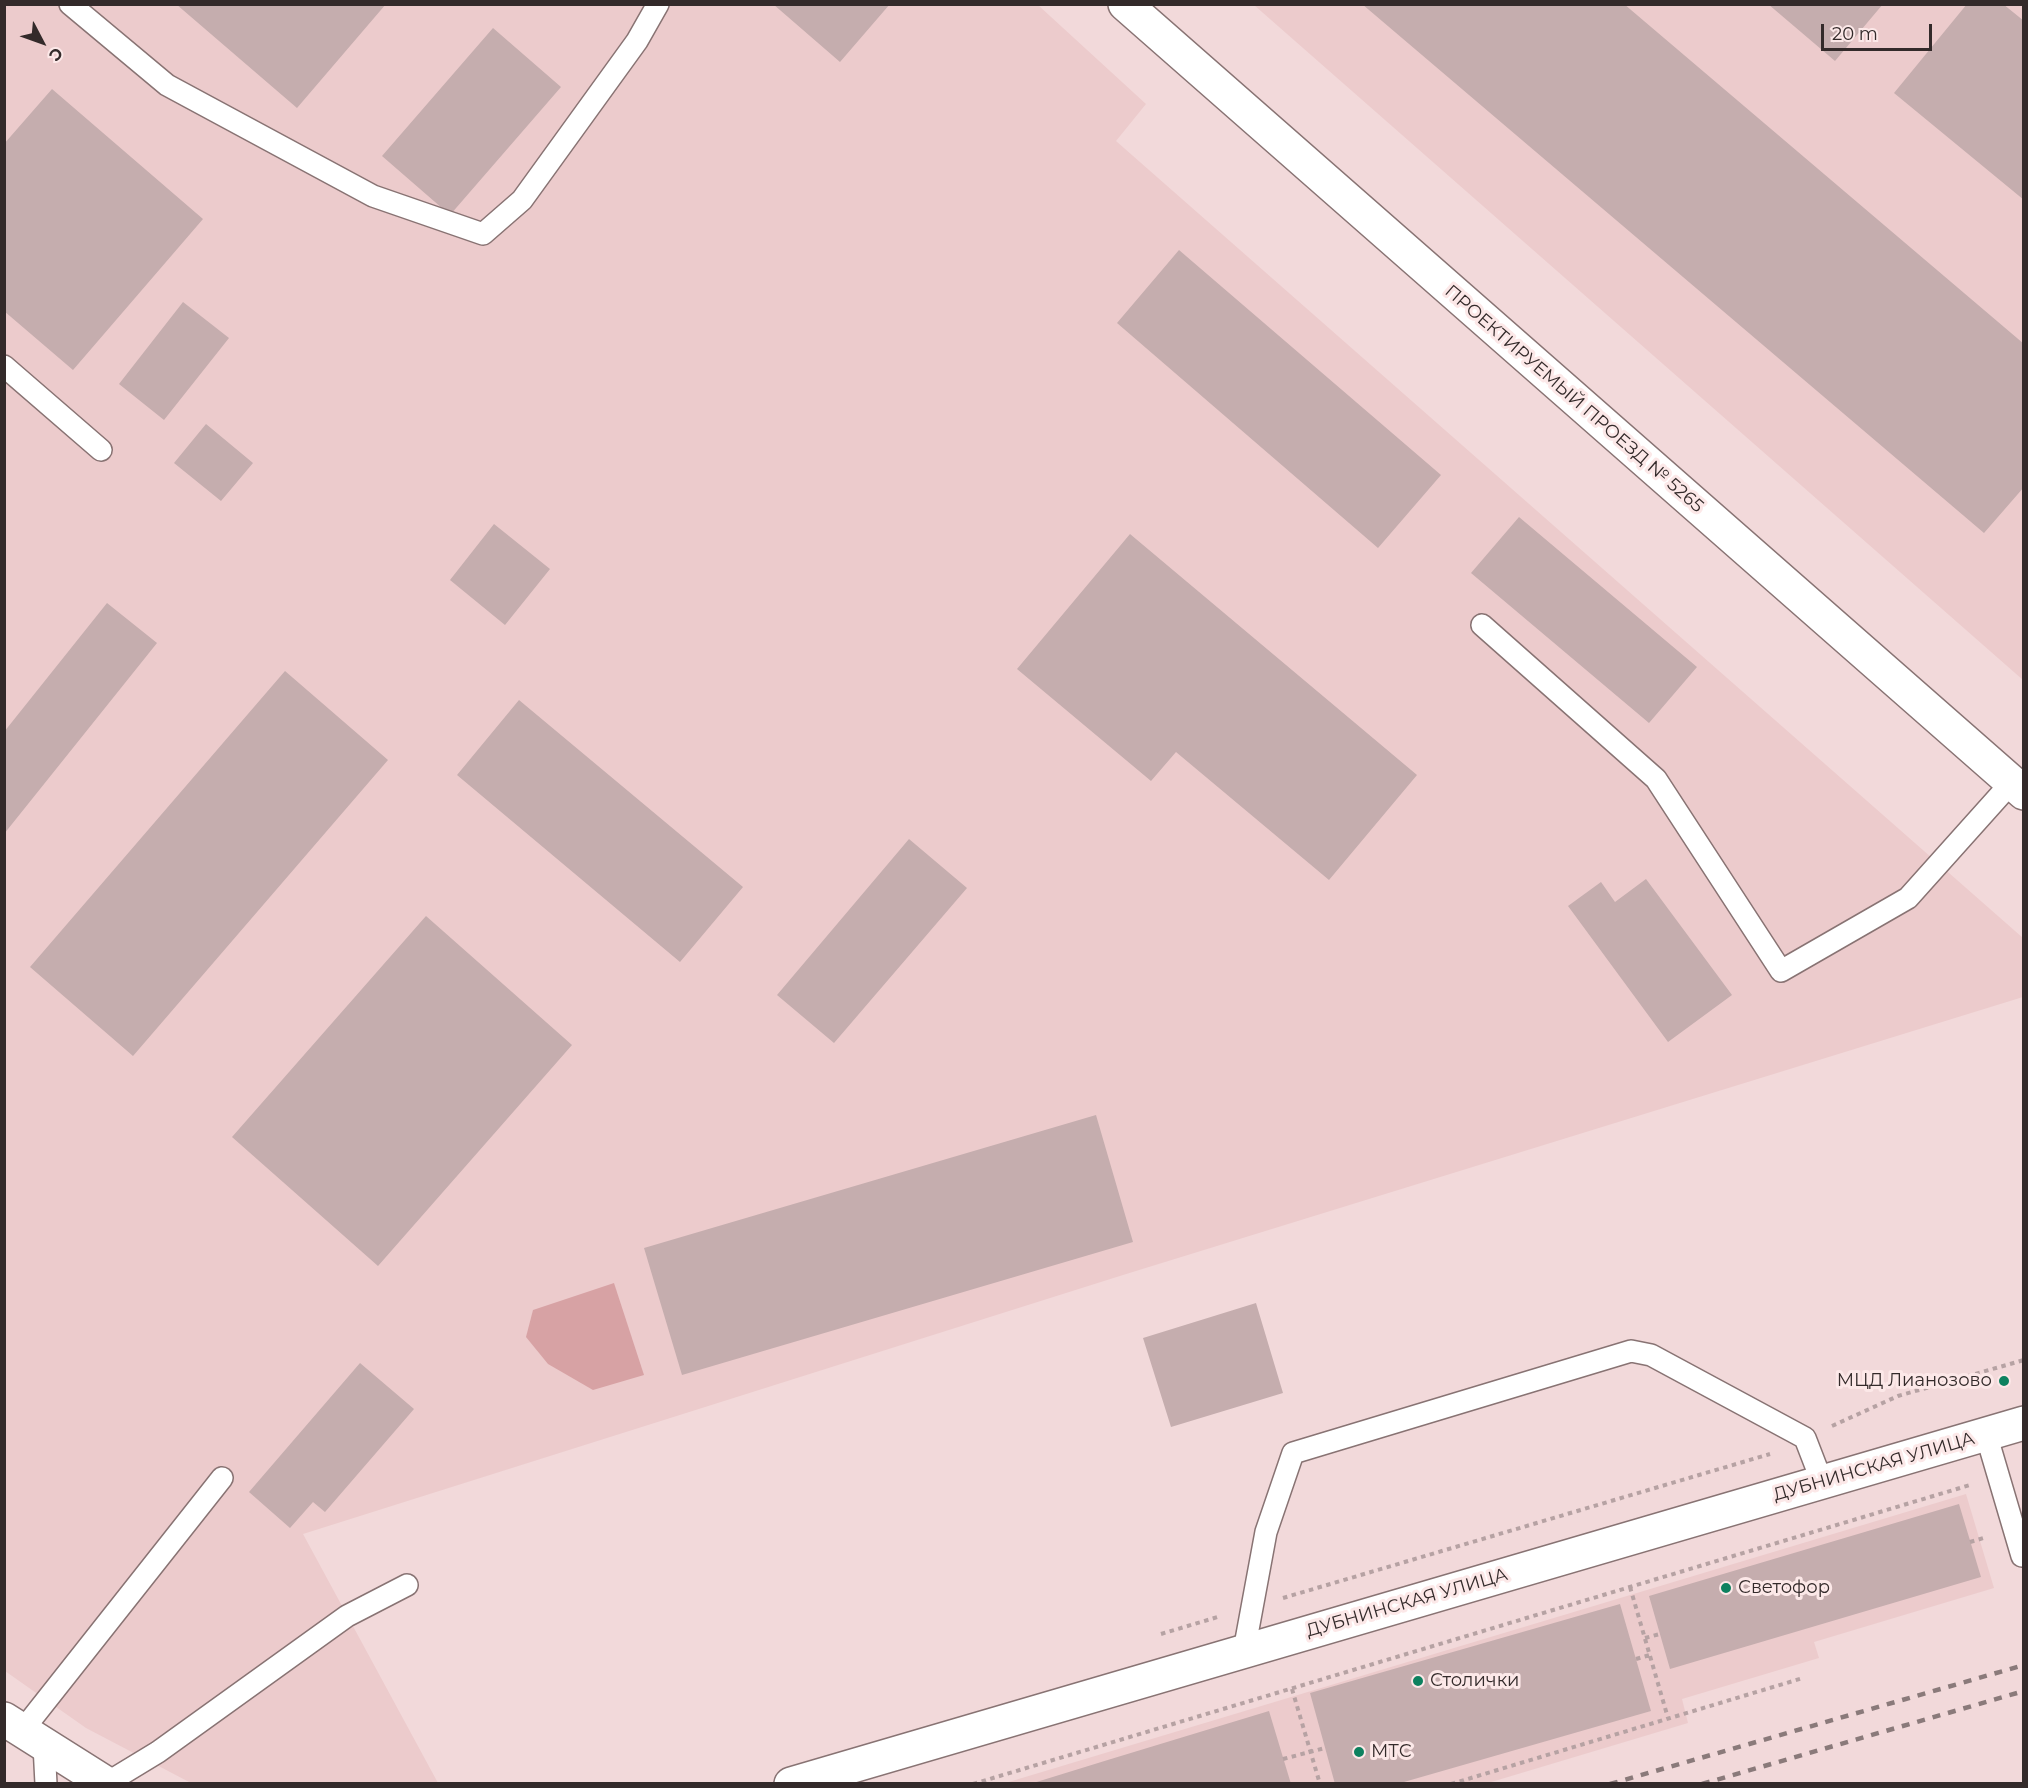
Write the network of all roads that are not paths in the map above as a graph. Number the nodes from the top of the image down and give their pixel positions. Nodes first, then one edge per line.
1 (70, 4) edge
2 (658, 4) edge
3 (1131, 7) edge
4 (4, 366) edge
5 (101, 450) dead end
6 (1482, 624) dead end
7 (2018, 788) edge
8 (2024, 1423) edge
9 (1986, 1434) junction
10 (222, 1478) dead end
11 (1822, 1482) junction
12 (2022, 1556) dead end
13 (408, 1585) dead end
14 (1244, 1651) junction
15 (24, 1732) edge
16 (107, 1783) edge
17 (46, 1784) edge
18 (791, 1784) edge

1 - 2 lane
3 - 7 street, ПРОЕКТИРУЕМЫЙ ПРОЕЗД № 5265
4 - 5 lane
6 - 7 lane
8 - 9 street, ДУБНИНСКАЯ УЛИЦА
9 - 11 street, ДУБНИНСКАЯ УЛИЦА
9 - 12 lane
10 - 15 lane
11 - 14 street, ДУБНИНСКАЯ УЛИЦА
11 - 14 lane
13 - 16 lane
14 - 18 street, ДУБНИНСКАЯ УЛИЦА
15 - 16 street
15 - 17 lane

